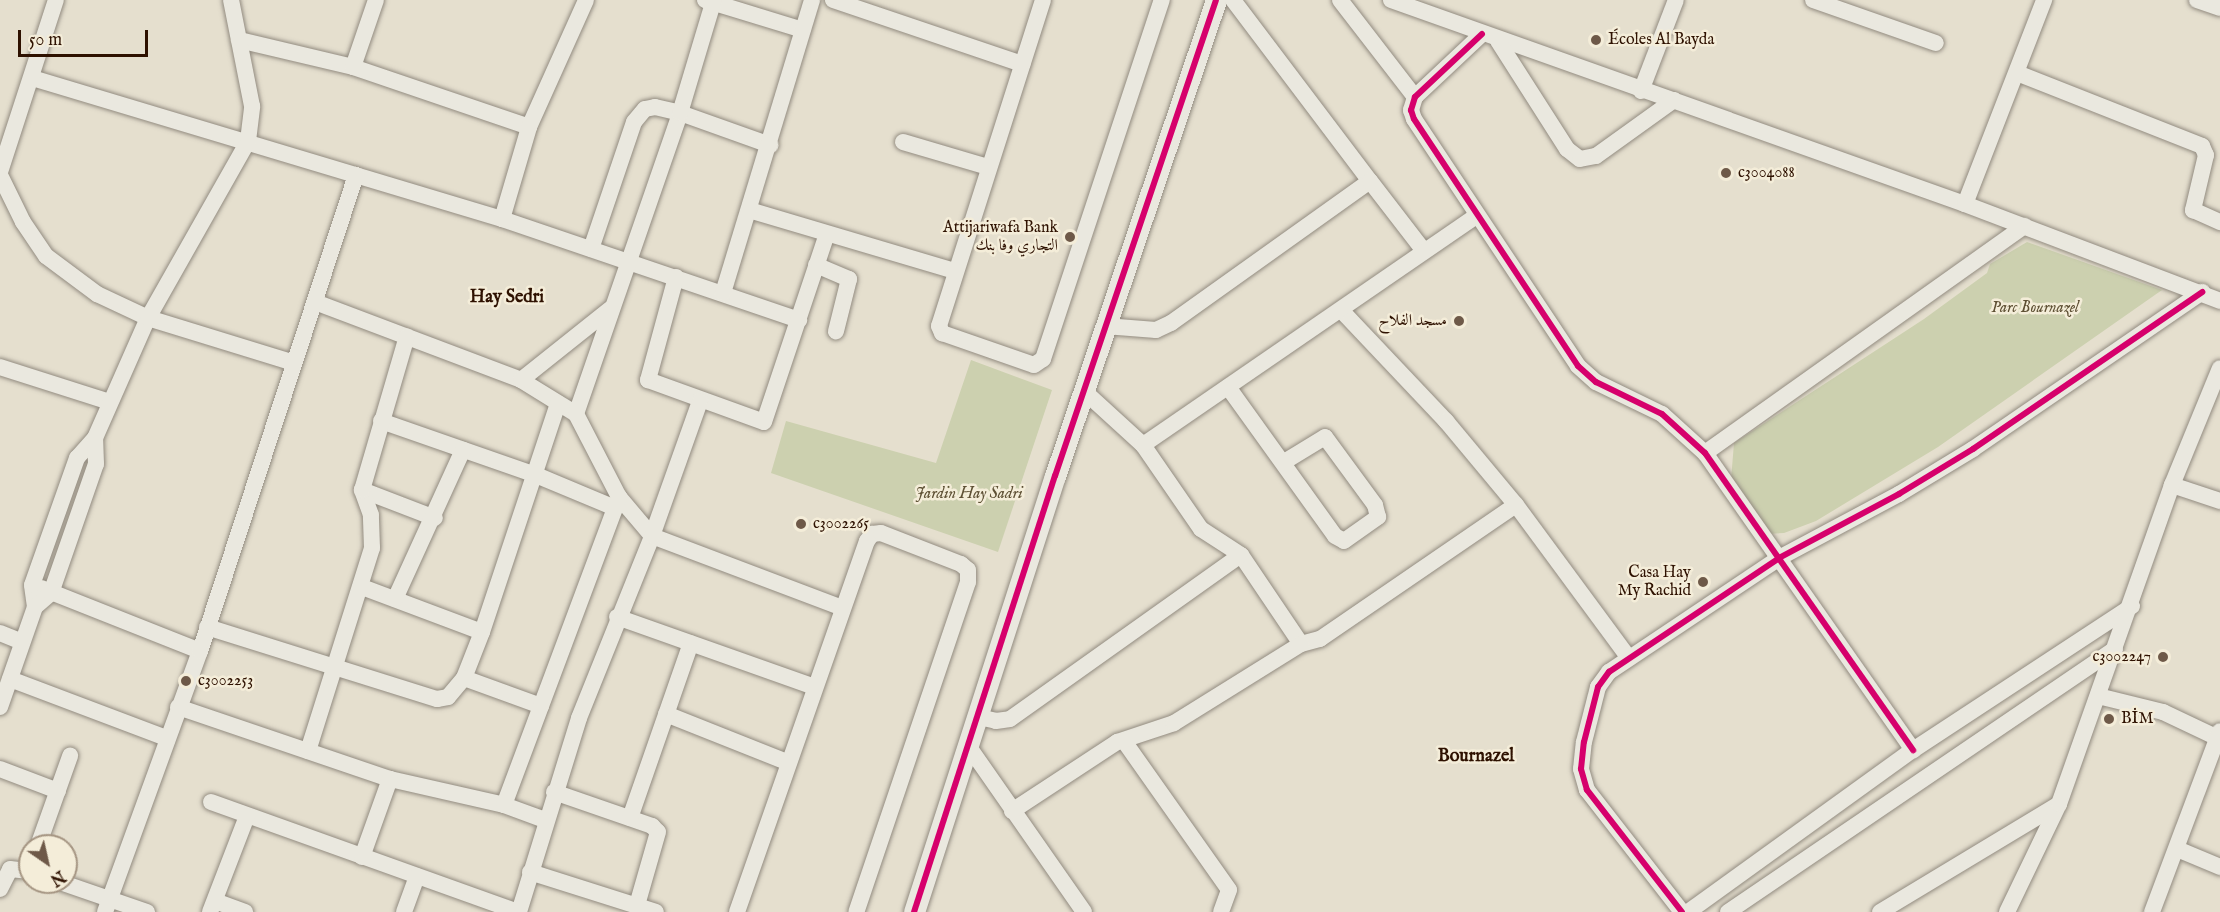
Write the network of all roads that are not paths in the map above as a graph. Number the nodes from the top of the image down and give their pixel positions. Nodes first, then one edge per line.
1 (56, 0) edge
2 (231, 0) edge
3 (376, 0) edge
4 (586, 0) edge
5 (812, 0) edge
6 (833, 0) edge
7 (1043, 0) edge
8 (1162, 0) edge
9 (1215, 0) edge
10 (1233, 0) edge
11 (1340, 0) edge
12 (1391, 0) edge
13 (1676, 0) edge
14 (1813, 0) edge
15 (2044, 0) edge
16 (2197, 0) edge
17 (711, 1) edge
18 (2220, 8) edge
19 (802, 30) junction
20 (1482, 34) junction
21 (239, 40) junction
22 (1498, 41) junction
23 (1936, 43) dead end
24 (1022, 64) junction
25 (353, 67) junction
26 (2017, 74) junction
27 (32, 78) junction
28 (1641, 91) junction
29 (1415, 97) junction
30 (1674, 100) junction
31 (680, 113) junction
32 (529, 127) junction
33 (248, 141) junction
34 (903, 142) dead end
35 (770, 145) junction
36 (988, 167) junction
37 (0, 173) edge
38 (356, 175) junction
39 (1370, 181) junction
40 (1965, 204) junction
41 (749, 210) junction
42 (1476, 216) junction
43 (502, 219) junction
44 (2220, 222) edge
45 (2024, 226) junction
46 (827, 234) junction
47 (591, 249) junction
48 (1424, 252) junction
49 (627, 261) junction
50 (816, 265) junction
51 (955, 271) junction
52 (676, 277) junction
53 (2202, 292) junction
54 (723, 293) junction
55 (2220, 301) edge
56 (315, 302) junction
57 (610, 309) junction
58 (1341, 310) junction
59 (148, 318) junction
60 (799, 320) junction
61 (1105, 326) junction
62 (836, 331) dead end
63 (407, 336) junction
64 (294, 363) junction
65 (0, 367) edge
66 (2220, 368) edge
67 (521, 380) junction
68 (1228, 387) junction
69 (1085, 392) junction
70 (699, 401) junction
71 (110, 402) junction
72 (558, 403) junction
73 (576, 414) junction
74 (381, 421) junction
75 (95, 438) junction
76 (1143, 445) junction
77 (463, 450) junction
78 (1705, 453) junction
79 (1284, 462) junction
80 (536, 476) junction
81 (2172, 486) junction
82 (362, 490) junction
83 (2220, 501) edge
84 (617, 503) junction
85 (1516, 505) junction
86 (435, 518) junction
87 (652, 536) junction
88 (1241, 555) junction
89 (1779, 558) junction
90 (32, 585) junction
91 (362, 587) junction
92 (51, 593) junction
93 (395, 599) junction
94 (2132, 606) junction
95 (35, 607) junction
96 (843, 608) junction
97 (617, 617) junction
98 (207, 627) junction
99 (482, 632) junction
100 (0, 633) edge
101 (22, 642) junction
102 (691, 643) junction
103 (1301, 644) junction
104 (2115, 649) junction
105 (200, 651) junction
106 (1629, 658) junction
107 (335, 667) junction
108 (464, 678) junction
109 (10, 679) junction
110 (815, 687) junction
111 (2098, 696) junction
112 (541, 706) junction
113 (0, 707) edge
114 (178, 707) junction
115 (666, 714) junction
116 (979, 717) junction
117 (2219, 736) edge
118 (166, 738) junction
119 (1124, 741) junction
120 (969, 747) junction
121 (1913, 750) junction
122 (308, 751) junction
123 (70, 756) dead end
124 (789, 763) junction
125 (0, 770) edge
126 (390, 779) junction
127 (58, 791) junction
128 (554, 792) junction
129 (211, 802) dead end
130 (2059, 804) junction
131 (504, 805) junction
132 (1012, 811) junction
133 (247, 816) junction
134 (630, 818) junction
135 (546, 820) junction
136 (42, 834) edge
137 (2177, 849) junction
138 (362, 857) junction
139 (2220, 867) edge
140 (18, 869) edge
141 (530, 872) junction
142 (417, 876) junction
143 (0, 889) edge
144 (78, 891) edge
145 (637, 905) junction
146 (108, 906) edge
147 (212, 906) edge
148 (147, 912) edge
149 (245, 912) edge
150 (404, 912) edge
151 (519, 912) edge
152 (656, 912) edge
153 (737, 912) edge
154 (856, 912) edge
155 (914, 912) edge
156 (1084, 912) edge
157 (1221, 912) edge
158 (1682, 912) edge
159 (1688, 912) edge
160 (1728, 912) edge
161 (1880, 912) edge
162 (2007, 912) edge
163 (2152, 912) edge

1 - 27 street
2 - 21 street
3 - 25 street
4 - 32 street
5 - 19 street
6 - 24 street
7 - 24 street
8 - 51 street
9 - 61 street
10 - 39 street
11 - 29 street
12 - 20 street
13 - 28 street
14 - 23 street
15 - 26 street
16 - 18 street
17 - 19 street
17 - 31 street
19 - 35 street
20 - 22 street
20 - 29 street
21 - 25 street
21 - 33 street
22 - 28 street
22 - 30 street
24 - 36 street
25 - 32 street
26 - 40 street
26 - 44 street
27 - 33 street
27 - 37 street
28 - 30 street
29 - 42 street
30 - 40 street
31 - 35 street
31 - 47 street
31 - 49 street
32 - 43 street
33 - 38 street
33 - 59 street
34 - 36 street
35 - 41 street
36 - 51 street
37 - 59 street
38 - 43 street
38 - 56 street
39 - 48 street
39 - 61 street
40 - 45 street
41 - 46 street
41 - 54 street
42 - 48 street
42 - 78 street
43 - 47 street
45 - 53 street
45 - 78 street
46 - 50 street
46 - 51 street
47 - 49 street
48 - 58 street
49 - 52 street
49 - 57 street
50 - 60 street
50 - 62 street
52 - 54 street
52 - 70 street
53 - 55 street
53 - 89 street
54 - 60 street
56 - 63 street
56 - 64 street
57 - 67 street
57 - 73 street
58 - 68 street
58 - 85 street
59 - 64 street
59 - 71 street
60 - 70 street
61 - 69 street
63 - 67 street
63 - 74 street
64 - 98 street
65 - 71 street
66 - 81 street
67 - 72 street
68 - 76 street
68 - 79 street
69 - 76 street
69 - 116 street
70 - 87 street
71 - 75 street
72 - 73 street
72 - 80 street
73 - 84 street
74 - 77 street
74 - 82 street
75 - 90 street
75 - 92 street
76 - 88 street
77 - 80 street
77 - 86 street
78 - 89 street
79 - 79 street
80 - 84 street
80 - 99 street
81 - 83 street
81 - 94 street
82 - 86 street
82 - 91 street
84 - 87 street
84 - 112 street
85 - 103 street
85 - 106 street
86 - 93 street
87 - 96 street
87 - 97 street
88 - 103 street
88 - 116 street
89 - 106 street
89 - 121 street
90 - 92 street
90 - 95 street
91 - 93 street
91 - 107 street
92 - 95 street
92 - 105 street
93 - 99 street
94 - 104 street
94 - 121 street
95 - 101 street
96 - 110 street
96 - 154 street
97 - 102 street
97 - 128 street
98 - 105 street
98 - 107 street
99 - 108 street
100 - 101 street
101 - 109 street
102 - 110 street
102 - 115 street
103 - 119 street
104 - 111 street
104 - 160 street
105 - 114 street
106 - 158 street
107 - 108 street
107 - 122 street
108 - 112 street
109 - 113 street
109 - 118 street
110 - 124 street
111 - 117 street
111 - 130 street
112 - 131 street
114 - 118 street
114 - 122 street
115 - 124 street
115 - 134 street
116 - 120 street
117 - 137 street
118 - 146 street
119 - 132 street
119 - 157 street
120 - 132 street
120 - 155 street
121 - 159 street
122 - 126 street
123 - 127 street
124 - 153 street
125 - 127 street
126 - 131 street
126 - 138 street
127 - 136 street
128 - 134 street
128 - 135 street
129 - 133 street
130 - 161 street
130 - 162 street
131 - 135 street
132 - 156 street
133 - 138 street
133 - 147 street
134 - 145 street
135 - 141 street
137 - 139 street
137 - 163 street
138 - 142 street
140 - 143 street
141 - 145 street
141 - 151 street
142 - 150 street
142 - 151 street
144 - 146 street
145 - 152 street
146 - 148 street
147 - 149 street

